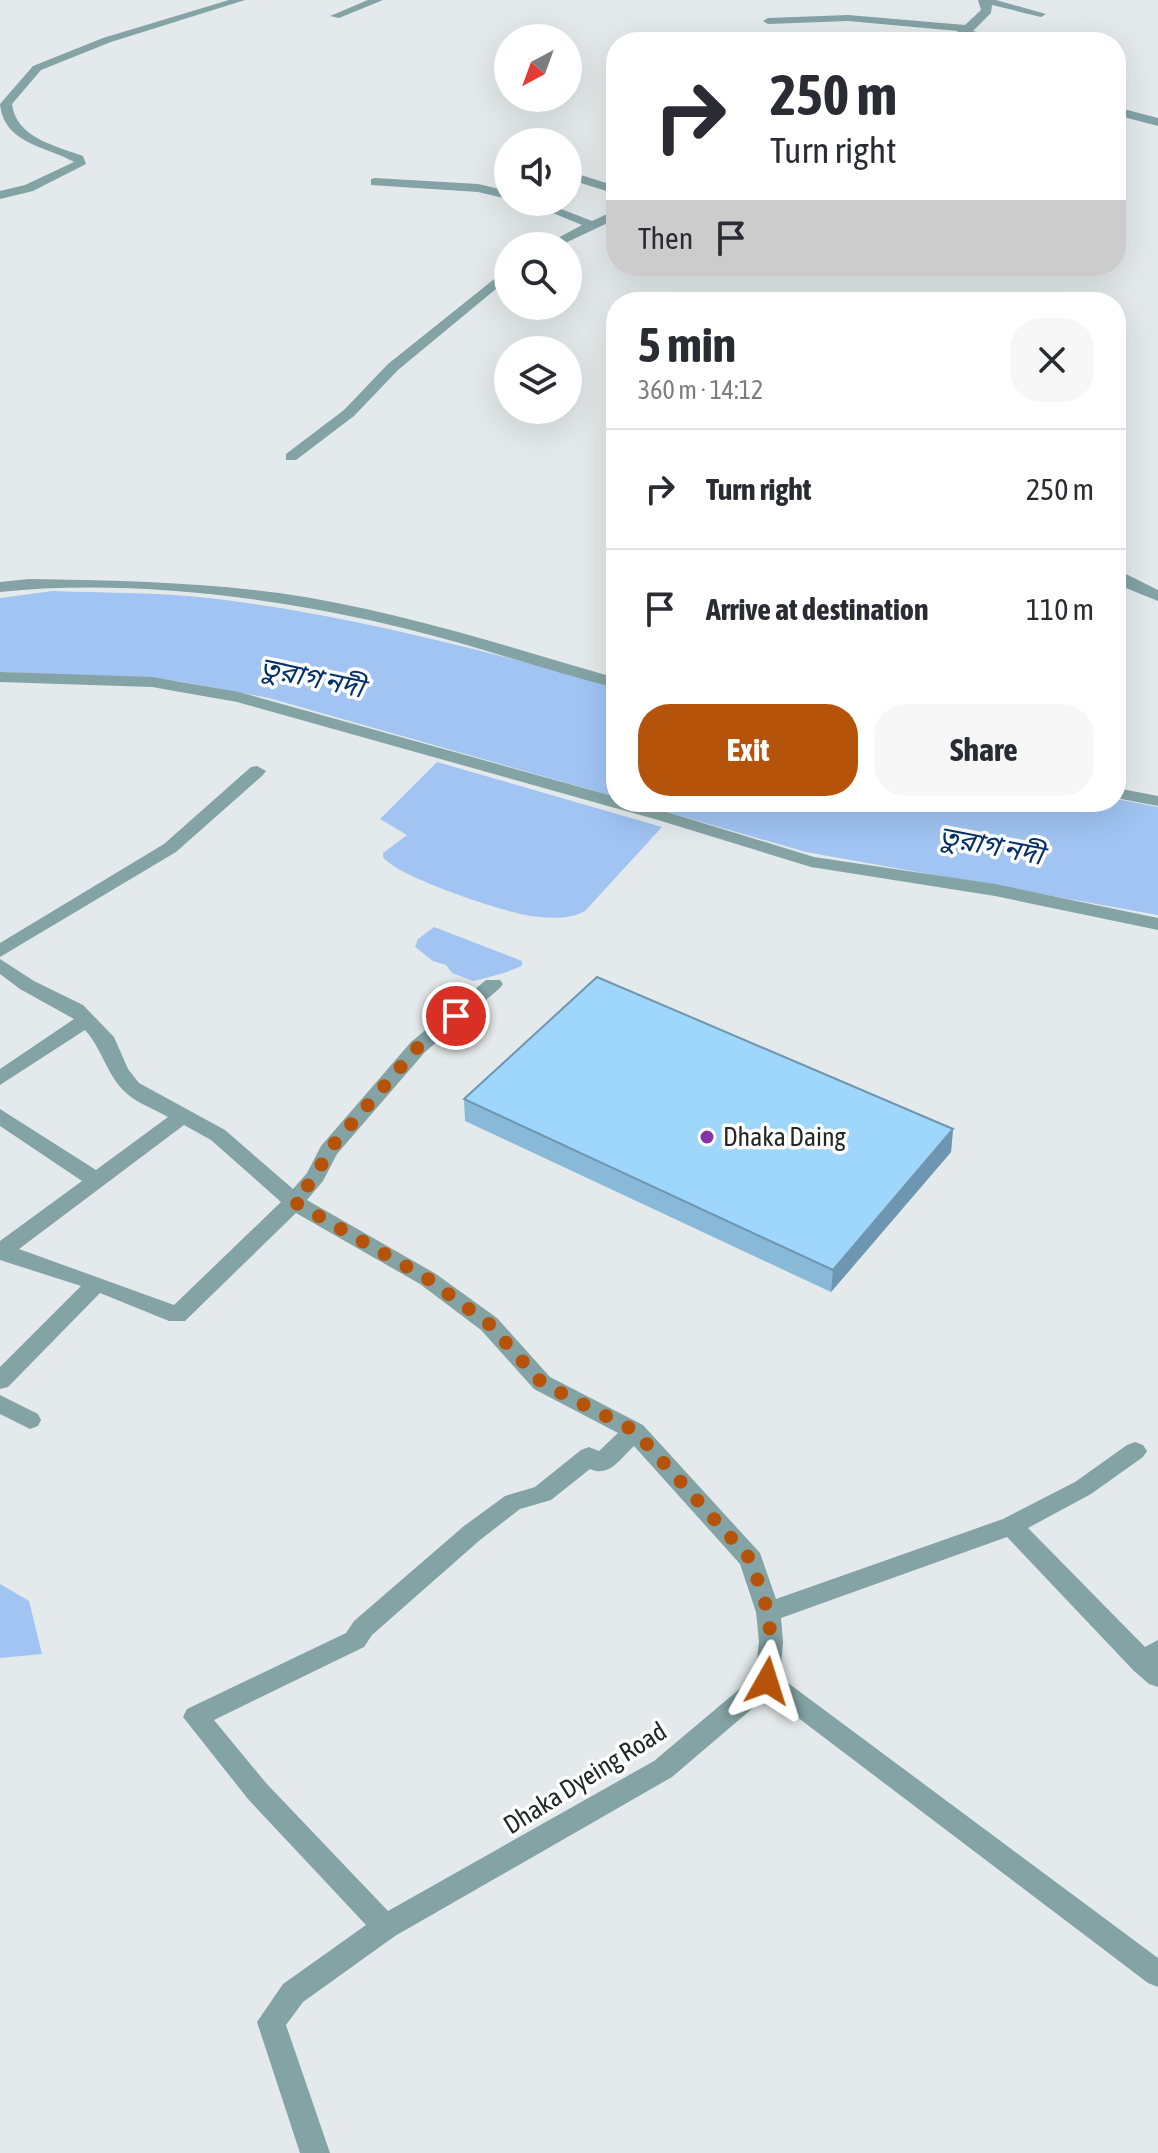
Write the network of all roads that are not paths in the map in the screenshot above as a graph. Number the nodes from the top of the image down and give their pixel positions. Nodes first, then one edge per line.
1 (240, 0) edge
2 (378, 0) edge
3 (984, 1) edge
4 (1041, 14) dead end
5 (335, 16) dead end
6 (768, 21) dead end
7 (966, 31) junction
8 (970, 32) edge
9 (1126, 114) edge
10 (1158, 122) edge
11 (582, 179) edge
12 (375, 182) dead end
13 (606, 187) edge
14 (494, 192) edge
15 (0, 195) edge
16 (569, 216) edge
17 (606, 219) edge
18 (592, 225) junction
19 (578, 232) edge
20 (494, 283) edge
21 (291, 457) dead end
22 (1126, 583) edge
23 (0, 587) edge
24 (1158, 596) edge
25 (0, 677) edge
26 (606, 680) edge
27 (257, 771) dead end
28 (1126, 795) edge
29 (606, 800) edge
30 (1158, 801) edge
31 (650, 812) edge
32 (1158, 924) edge
33 (0, 951) edge
34 (0, 965) edge
35 (493, 984) dead end
36 (86, 1020) junction
37 (0, 1078) edge
38 (0, 1116) edge
39 (183, 1116) junction
40 (97, 1181) junction
41 (294, 1202) junction
42 (1, 1252) edge
43 (97, 1283) junction
44 (0, 1381) edge
45 (0, 1404) edge
46 (30, 1420) dead end
47 (635, 1431) junction
48 (1135, 1451) dead end
49 (1011, 1526) junction
50 (768, 1612) junction
51 (1153, 1664) edge
52 (767, 1681) junction
53 (385, 1927) junction
54 (1158, 1974) edge
55 (315, 2153) edge

1 - 15 street
2 - 5 street
3 - 4 street
3 - 7 street
6 - 7 street
7 - 8 street
9 - 10 street
11 - 13 street
12 - 14 street
16 - 18 street
17 - 18 street
18 - 19 street
20 - 21 street
22 - 24 street
23 - 26 street
25 - 29 street
27 - 33 street
28 - 30 street
31 - 32 street
34 - 36 street
35 - 41 street
36 - 37 street
36 - 39 street
38 - 40 street
39 - 40 street
39 - 41 street
40 - 42 street
41 - 43 street
41 - 47 street
42 - 43 street
43 - 44 street
45 - 46 street
47 - 50 street
47 - 53 street
48 - 49 street
49 - 50 street
49 - 51 street
50 - 52 street
52 - 53 street, Dhaka Dyeing Road
52 - 54 street
53 - 55 street, Dhaka Dyeing Road

